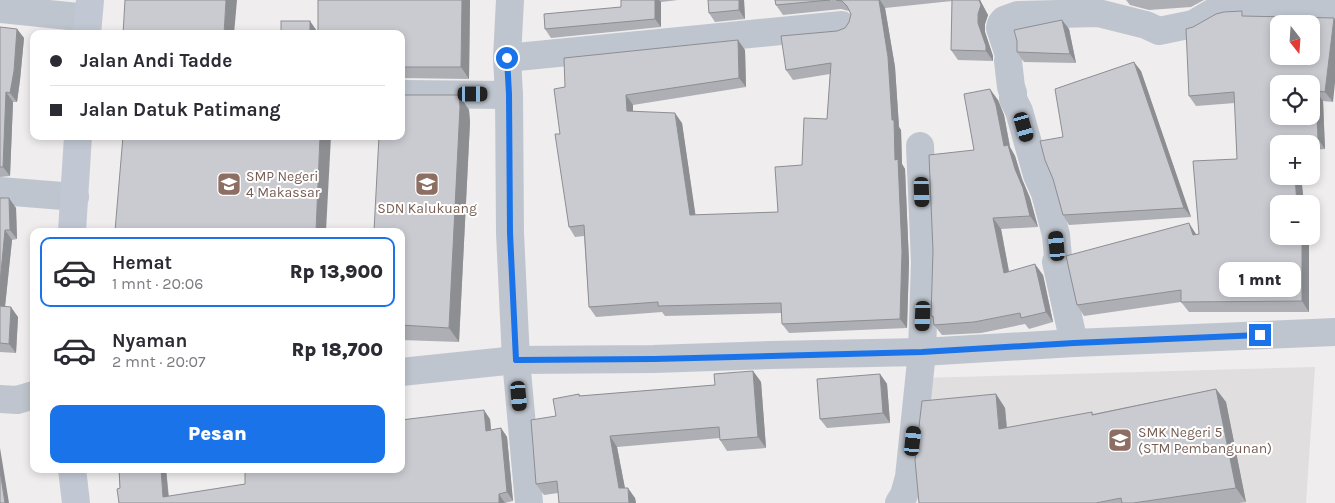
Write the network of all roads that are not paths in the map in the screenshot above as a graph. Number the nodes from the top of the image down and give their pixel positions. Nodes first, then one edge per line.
1 (510, 0) edge
2 (1335, 6) edge
3 (0, 9) edge
4 (88, 17) edge
5 (842, 25) dead end
6 (507, 58) junction
7 (405, 94) edge
8 (509, 94) junction
9 (78, 140) edge
10 (920, 146) dead end
11 (0, 191) edge
12 (75, 197) junction
13 (72, 228) edge
14 (1335, 332) edge
15 (1074, 343) junction
16 (922, 352) junction
17 (516, 360) junction
18 (405, 372) edge
19 (30, 396) edge
20 (0, 399) edge
21 (72, 473) edge
22 (76, 503) edge
23 (528, 503) edge
24 (899, 503) edge

1 - 6 street
2 - 15 street
3 - 4 street
5 - 6 street
6 - 8 street
7 - 8 street
8 - 17 street
9 - 12 street
10 - 16 street
11 - 12 street
12 - 13 street
14 - 15 street
15 - 16 street
16 - 17 street
16 - 24 street
17 - 18 street
17 - 23 street
19 - 20 street
21 - 22 street

